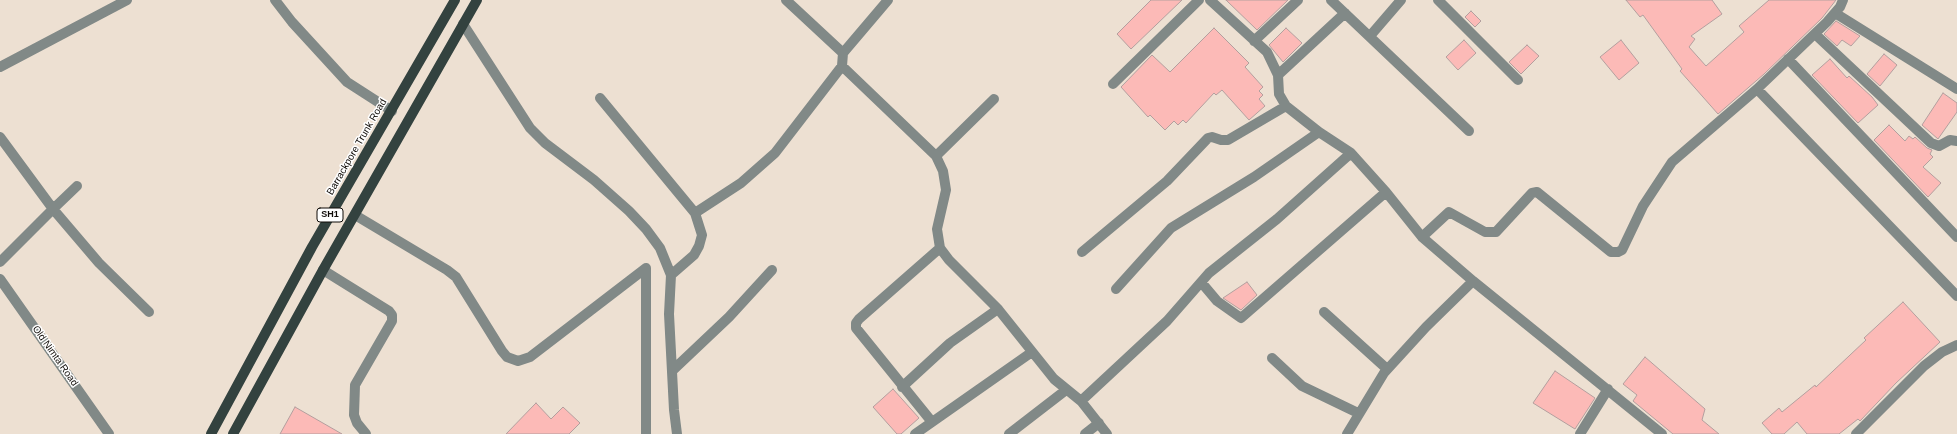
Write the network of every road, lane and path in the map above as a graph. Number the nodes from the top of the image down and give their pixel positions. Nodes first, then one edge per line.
1 (127, 0) edge
2 (275, 0) edge
3 (455, 0) edge
4 (477, 0) edge
5 (786, 0) edge
6 (888, 0) edge
7 (1199, 0) edge
8 (1210, 0) edge
9 (1298, 0) edge
10 (1331, 0) edge
11 (1401, 0) edge
12 (1438, 0) edge
13 (1843, 0) edge
14 (1835, 13) junction
15 (1345, 14) junction
16 (463, 24) junction
17 (1815, 34) junction
18 (1370, 36) junction
19 (1254, 41) junction
20 (843, 53) junction
21 (1788, 59) junction
22 (842, 66) junction
23 (0, 67) edge
24 (1278, 75) junction
25 (1518, 80) dead end
26 (1113, 84) dead end
27 (1757, 89) junction
28 (1957, 89) edge
29 (600, 98) dead end
30 (994, 99) dead end
31 (1286, 106) junction
32 (392, 111) junction
33 (1469, 131) dead end
34 (1319, 132) junction
35 (0, 138) edge
36 (1956, 138) edge
37 (1351, 153) junction
38 (936, 156) junction
39 (77, 186) dead end
40 (1386, 192) junction
41 (53, 209) junction
42 (695, 213) junction
43 (355, 216) junction
44 (1422, 237) junction
45 (1957, 237) edge
46 (940, 248) junction
47 (1082, 252) dead end
48 (0, 262) edge
49 (323, 270) junction
50 (772, 270) dead end
51 (671, 275) junction
52 (0, 279) edge
53 (1473, 281) junction
54 (1201, 282) junction
55 (1116, 289) dead end
56 (1957, 296) edge
57 (998, 309) junction
58 (150, 312) dead end
59 (1324, 312) dead end
60 (1957, 345) edge
61 (1032, 352) junction
62 (1272, 358) dead end
63 (1387, 369) junction
64 (673, 370) junction
65 (902, 387) junction
66 (1608, 389) junction
67 (1066, 390) junction
68 (1081, 401) junction
69 (1358, 414) junction
70 (932, 422) junction
71 (1099, 423) junction
72 (919, 433) edge
73 (109, 434) edge
74 (211, 434) edge
75 (233, 434) edge
76 (366, 434) edge
77 (646, 434) edge
78 (677, 434) edge
79 (1009, 434) edge
80 (1085, 434) edge
81 (1107, 434) edge
82 (1347, 434) edge
83 (1580, 434) edge
84 (1662, 434) edge
85 (1856, 434) edge

1 - 23 street
2 - 32 street
3 - 32 main road, Barrackpore Trunk Road / SH1
4 - 16 main road, SH1
5 - 20 street
6 - 20 street
7 - 26 street
8 - 19 street
9 - 19 street
10 - 15 street
11 - 18 street
12 - 25 street
13 - 14 street
14 - 17 street
14 - 28 street
15 - 18 street
15 - 24 street
16 - 43 main road, SH1
16 - 51 street
17 - 21 street
17 - 36 street
18 - 33 street
19 - 24 street
20 - 22 street
21 - 27 street
21 - 45 street
22 - 38 street
22 - 42 street
24 - 31 street
27 - 44 street
27 - 56 street
29 - 42 street
30 - 38 street
31 - 34 street
31 - 47 street
32 - 74 main road, Barrackpore Trunk Road / SH1
34 - 37 street
34 - 55 street
35 - 41 street
37 - 40 street
37 - 54 street
38 - 46 street
39 - 41 street
40 - 44 street
40 - 54 street
41 - 48 street
41 - 58 street
42 - 51 street
43 - 49 main road, SH1
43 - 77 street
44 - 53 street
46 - 57 street
46 - 65 street
49 - 75 main road, SH1
49 - 76 street
50 - 64 street
51 - 64 street
52 - 73 street, Old Nimta Road
53 - 63 street
53 - 66 street
54 - 68 street
57 - 61 street
57 - 65 street
59 - 63 street
60 - 85 street
61 - 67 street
61 - 70 street
62 - 69 street
63 - 69 street
64 - 78 street
65 - 70 street
66 - 83 street
66 - 84 street
67 - 68 street
67 - 79 street
68 - 71 street
69 - 82 street
70 - 72 street
71 - 80 street
71 - 81 street

